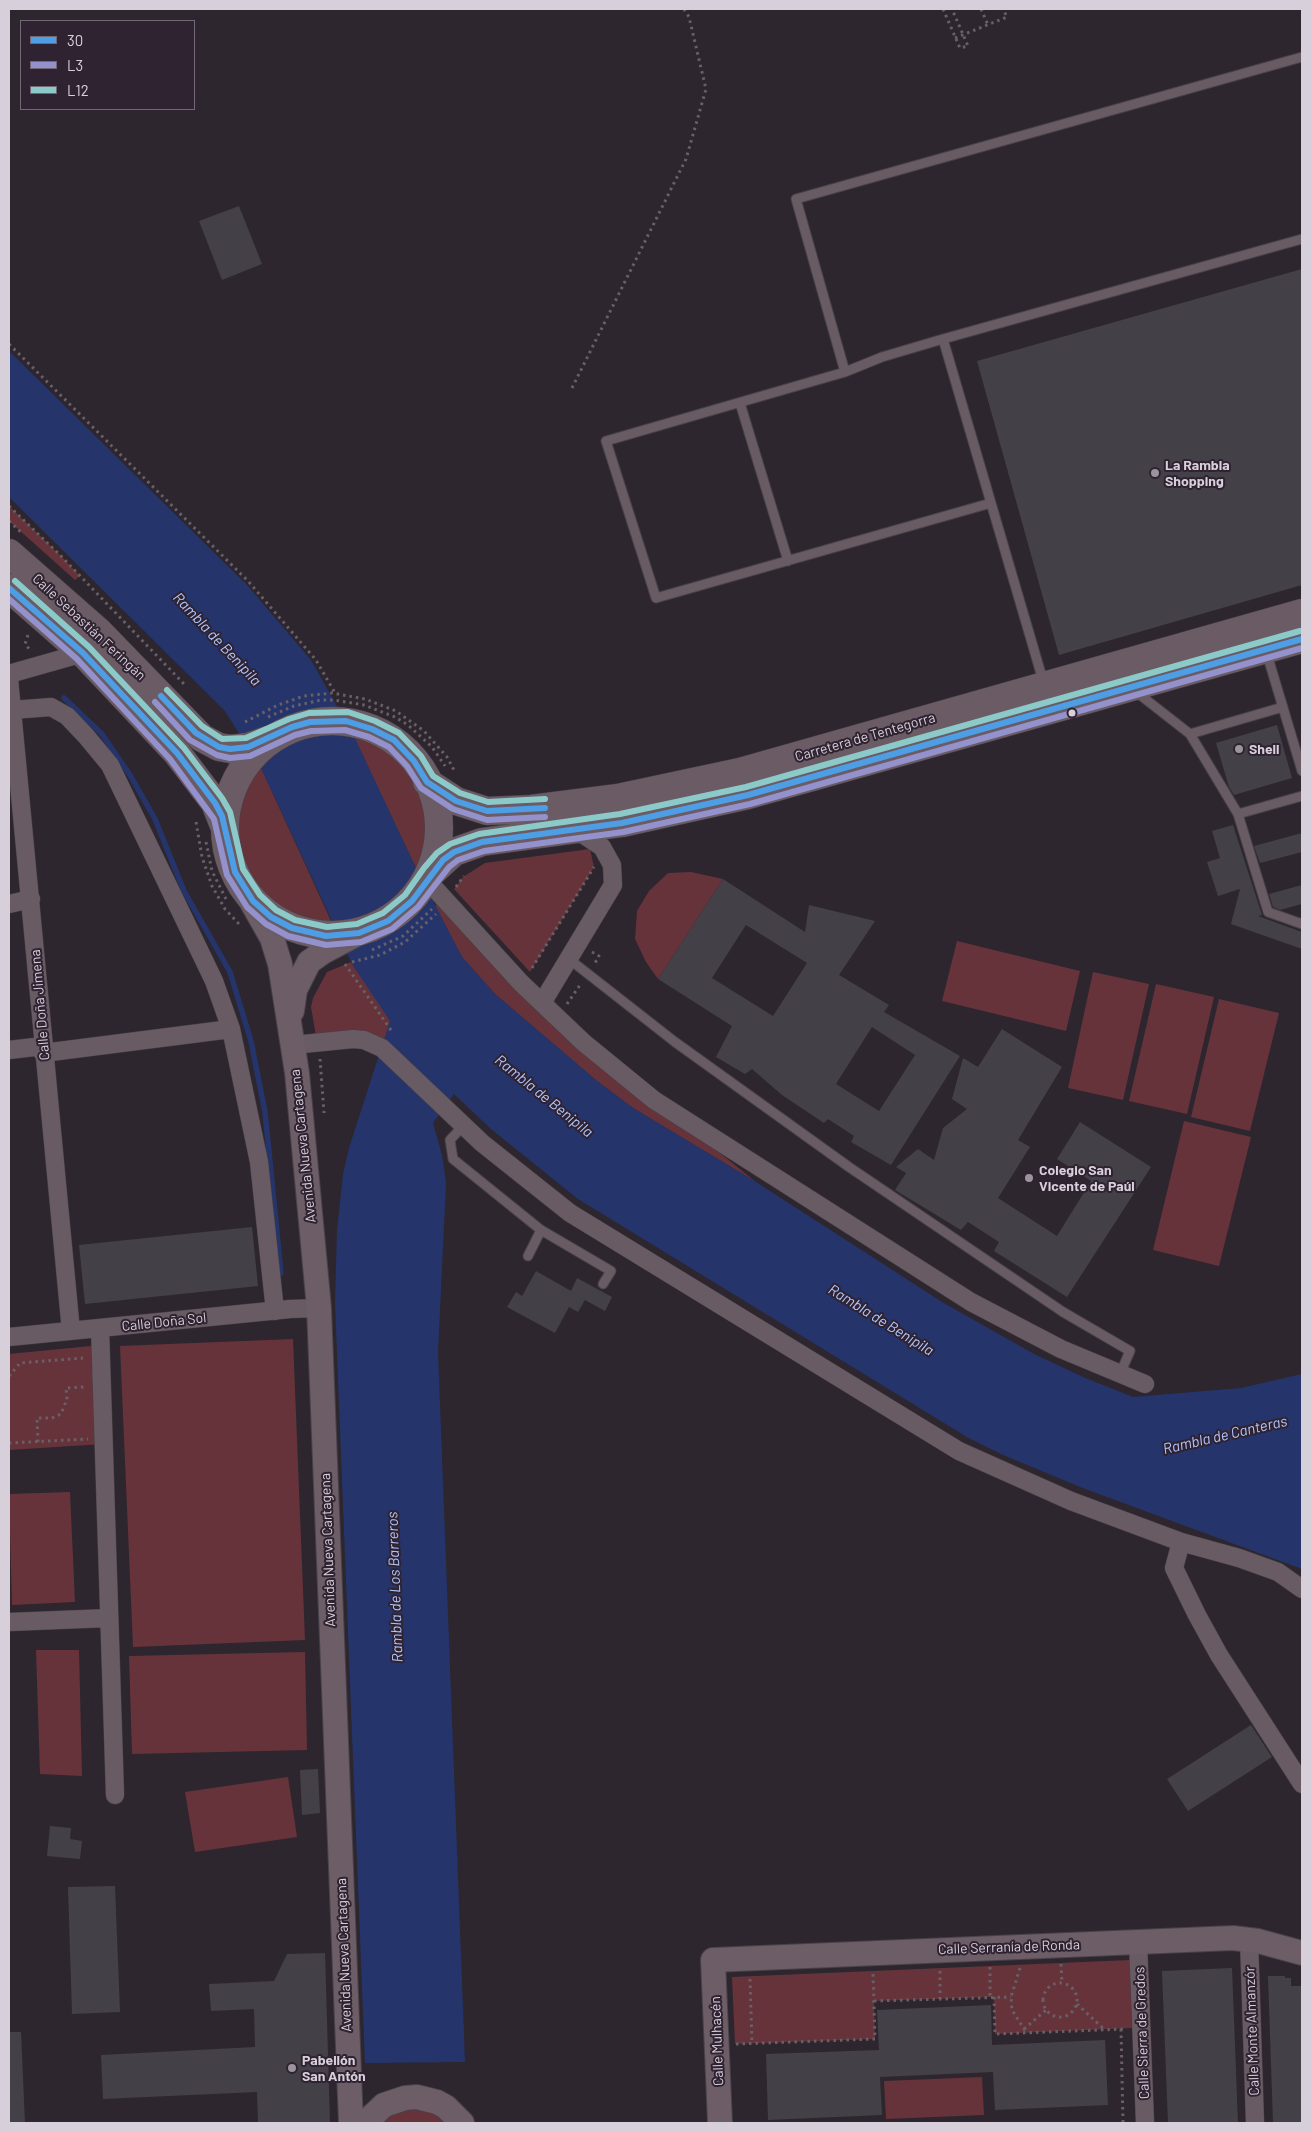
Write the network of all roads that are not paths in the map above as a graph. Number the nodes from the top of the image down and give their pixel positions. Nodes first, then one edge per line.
1 (1302, 57) edge
2 (1302, 239) edge
3 (943, 339) junction
4 (845, 372) junction
5 (740, 402) junction
6 (991, 503) junction
7 (9, 553) edge
8 (788, 561) junction
9 (9, 588) edge
10 (1302, 613) edge
11 (1299, 645) edge
12 (1266, 650) junction
13 (83, 653) junction
14 (9, 674) edge
15 (9, 679) edge
16 (1044, 686) junction
17 (1131, 688) junction
18 (1283, 707) junction
19 (12, 710) junction
20 (1190, 734) junction
21 (254, 737) junction
22 (1302, 771) edge
23 (14, 774) edge
24 (439, 779) junction
25 (1302, 796) edge
26 (1238, 814) junction
27 (570, 830) junction
28 (215, 831) junction
29 (434, 893) junction
30 (31, 899) junction
31 (238, 899) junction
32 (9, 904) edge
33 (1302, 924) edge
34 (351, 948) junction
35 (570, 959) junction
36 (542, 1003) junction
37 (231, 1029) junction
38 (292, 1041) junction
39 (9, 1050) edge
40 (43, 1050) junction
41 (463, 1126) junction
42 (541, 1230) junction
43 (528, 1256) dead end
44 (603, 1284) dead end
45 (319, 1308) junction
46 (275, 1311) junction
47 (100, 1328) junction
48 (71, 1331) junction
49 (9, 1337) edge
50 (1120, 1374) junction
51 (1145, 1384) dead end
52 (1181, 1542) junction
53 (1302, 1589) edge
54 (109, 1618) junction
55 (9, 1622) edge
56 (1302, 1784) edge
57 (115, 1795) dead end
58 (1249, 1939) junction
59 (1138, 1942) junction
60 (1302, 1953) edge
61 (714, 1960) joint
62 (348, 2063) junction
63 (405, 2098) junction
64 (351, 2123) edge
65 (365, 2123) edge
66 (462, 2123) edge
67 (720, 2123) edge
68 (1145, 2123) edge
69 (1256, 2123) edge

1 - 4 lane
2 - 3 lane
3 - 4 lane
3 - 6 lane
4 - 5 lane
5 - 8 lane
5 - 8 lane
6 - 8 lane
6 - 16 lane
7 - 21 main road, Calle Sebastián Feringán
9 - 13 main road, Calle Sebastián Feringán
10 - 16 main road, Carretera de Tentegorra
11 - 12 main road, Carretera de Tentegorra
12 - 17 main road, Carretera de Tentegorra
12 - 18 lane
13 - 14 street
13 - 28 main road, Calle Sebastián Feringán
15 - 19 street, Calle Doña Jimena
16 - 24 main road, Carretera de Tentegorra
17 - 20 lane
17 - 27 main road, Carretera de Tentegorra
18 - 20 lane
18 - 22 lane
19 - 23 street, Calle Doña Jimena
19 - 37 street
20 - 26 lane
21 - 24 main road
21 - 28 main road
23 - 30 street, Calle Doña Jimena
24 - 29 main road
25 - 26 lane
26 - 33 lane
27 - 29 main road, Carretera de Tentegorra
27 - 35 street
28 - 31 main road
29 - 34 main road, Carretera de Tentegorra
29 - 36 street
30 - 32 street
30 - 40 street, Calle Doña Jimena
31 - 34 main road
31 - 38 main road, Avenida Nueva Cartagena
34 - 38 main road, Avenida Nueva Cartagena
35 - 36 street
35 - 50 lane
36 - 50 street
37 - 40 street
37 - 46 street
38 - 41 street
38 - 45 main road, Avenida Nueva Cartagena
39 - 40 street
40 - 48 street, Calle Doña Jimena
41 - 42 lane
41 - 52 street
42 - 43 lane
42 - 44 lane
45 - 46 street, Calle Doña Sol
45 - 62 main road, Avenida Nueva Cartagena
46 - 47 street, Calle Doña Sol
47 - 48 street, Calle Doña Sol
47 - 54 street
48 - 49 street, Calle Doña Sol
50 - 51 street
52 - 53 street
52 - 56 street
54 - 55 street
54 - 57 street
58 - 59 main road, Calle Serranía de Ronda
58 - 60 main road, Calle Serranía de Ronda
58 - 69 street, Calle Monte Almanzór
59 - 61 main road, Calle Serranía de Ronda
59 - 68 street, Calle Sierra de Gredos
61 - 67 main road, Calle Mulhacén
62 - 63 main road, Avenida Nueva Cartagena
62 - 64 main road, Avenida Nueva Cartagena
63 - 65 main road
63 - 66 main road, Avenida Nueva Cartagena

